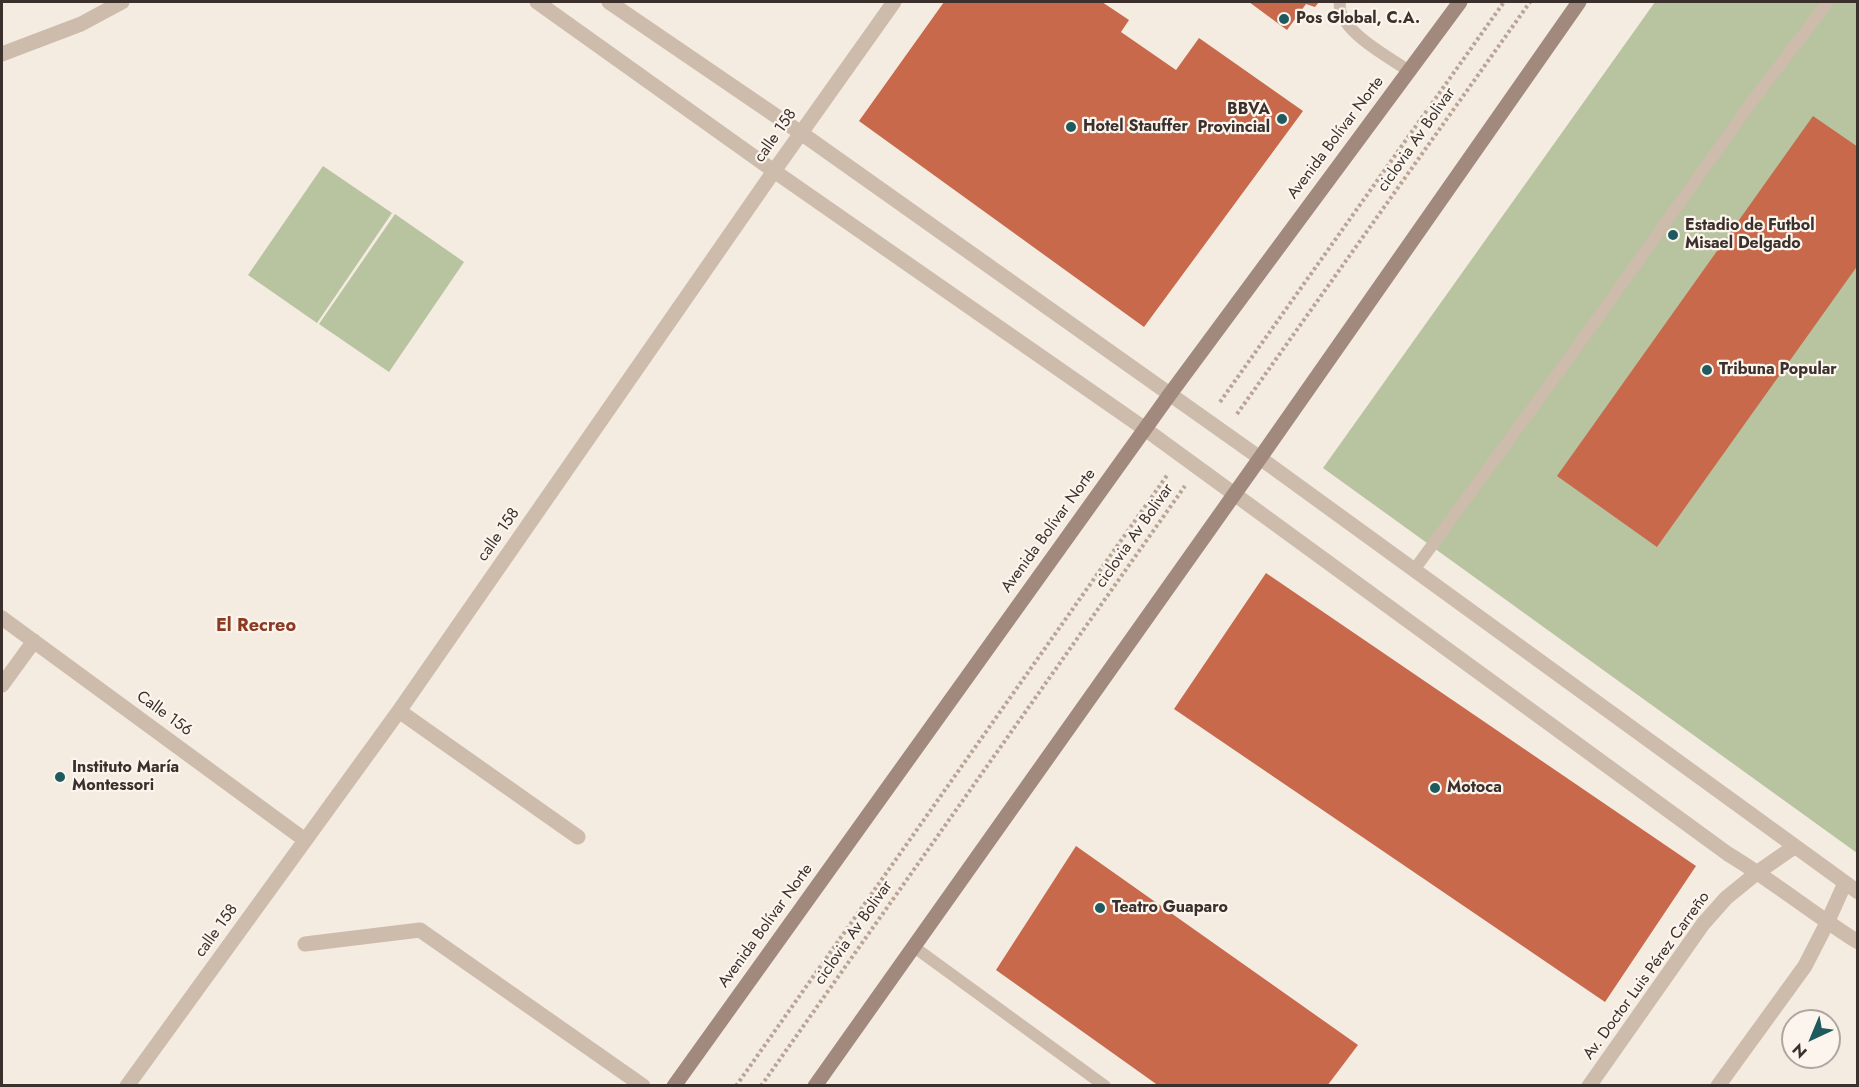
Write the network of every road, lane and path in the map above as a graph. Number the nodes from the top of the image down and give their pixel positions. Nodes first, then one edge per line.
1 (122, 2) edge
2 (537, 2) edge
3 (609, 2) edge
4 (894, 2) edge
5 (1340, 2) edge
6 (1460, 2) edge
7 (1504, 2) edge
8 (1530, 2) edge
9 (1580, 2) edge
10 (1828, 2) edge
11 (2, 54) edge
12 (1409, 71) junction
13 (801, 133) junction
14 (774, 171) junction
15 (1170, 394) junction
16 (1216, 407) dead end
17 (1233, 419) dead end
18 (1145, 429) junction
19 (1260, 458) junction
20 (1168, 474) dead end
21 (1191, 478) dead end
22 (1234, 494) junction
23 (1414, 570) junction
24 (2, 618) edge
25 (34, 641) junction
26 (2, 685) edge
27 (399, 711) junction
28 (578, 837) dead end
29 (306, 840) junction
30 (1794, 847) junction
31 (1758, 872) junction
32 (1851, 888) edge
33 (1827, 923) junction
34 (1857, 942) edge
35 (305, 944) dead end
36 (914, 947) junction
37 (128, 1086) edge
38 (643, 1086) edge
39 (674, 1086) edge
40 (736, 1086) edge
41 (761, 1086) edge
42 (815, 1086) edge
43 (1105, 1086) edge
44 (1589, 1086) edge
45 (1718, 1086) edge

1 - 11 street
2 - 14 street
3 - 13 street
4 - 13 street, calle 158
5 - 12 lane
6 - 12 main road, Avenida Bolívar Norte
7 - 16 path, ciclovia Av Bolivar
8 - 17 path, ciclovia Av Bolivar
9 - 19 main road
10 - 23 lane
12 - 15 main road, Avenida Bolívar Norte
13 - 14 street, calle 158
13 - 15 street
14 - 18 street
14 - 27 street, calle 158
15 - 18 main road, Avenida Bolívar Norte
15 - 19 street
18 - 22 street
18 - 39 main road, Avenida Bolívar Norte
19 - 22 main road
19 - 23 street
20 - 40 path, ciclovia Av Bolivar
21 - 41 path, ciclovia Av Bolivar
22 - 31 street
22 - 36 main road
23 - 30 street
24 - 25 street, Calle 156
25 - 26 street
25 - 29 street, Calle 156
27 - 28 street
27 - 29 street, calle 158
29 - 37 street, calle 158
30 - 31 street, Av. Doctor Luis Pérez Carreño
30 - 32 street
31 - 33 street
31 - 44 street, Av. Doctor Luis Pérez Carreño
32 - 33 street
33 - 34 street
33 - 45 street
35 - 38 street
36 - 42 main road
36 - 43 lane

